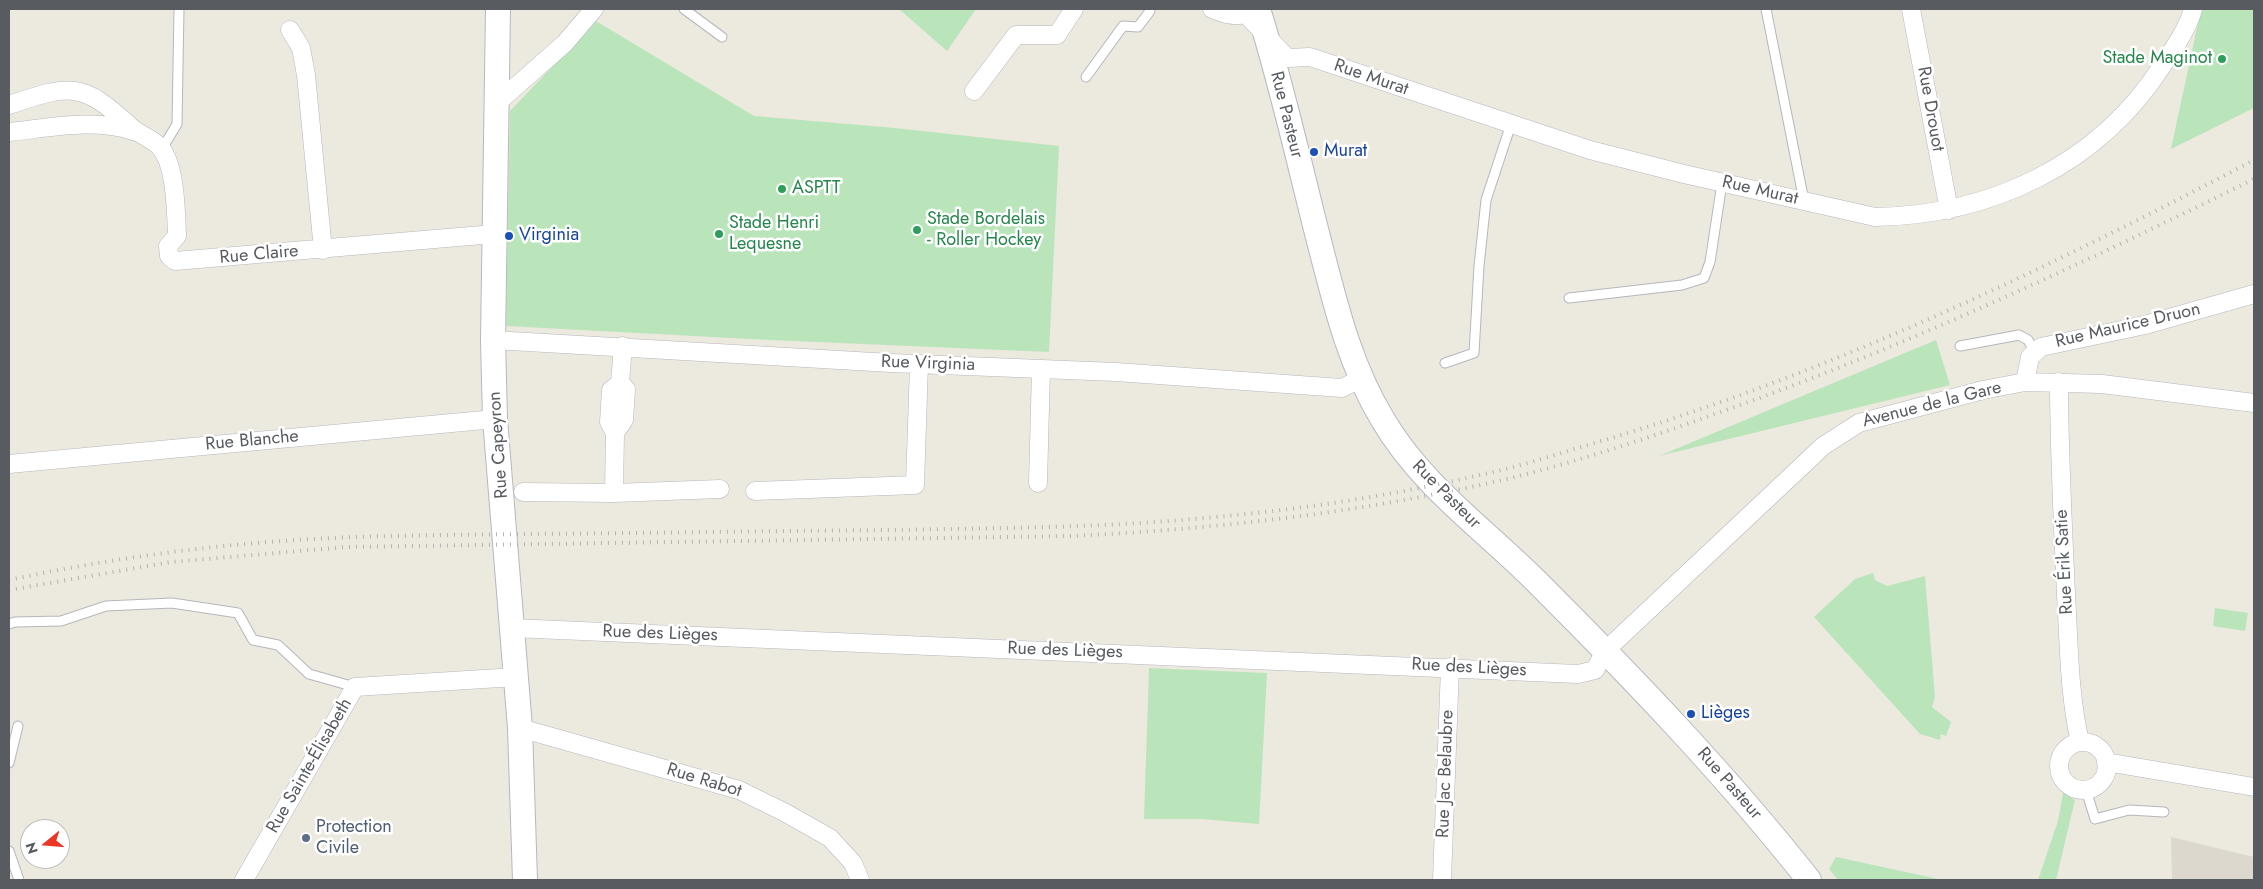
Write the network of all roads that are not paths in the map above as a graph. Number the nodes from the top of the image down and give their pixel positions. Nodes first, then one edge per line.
1 (179, 9) edge
2 (498, 9) edge
3 (594, 9) edge
4 (684, 9) edge
5 (1074, 9) edge
6 (1212, 9) edge
7 (1258, 9) edge
8 (1766, 9) edge
9 (1912, 9) edge
10 (2193, 9) edge
11 (1150, 11) dead end
12 (290, 30) dead end
13 (1266, 36) junction
14 (722, 37) dead end
15 (1086, 77) dead end
16 (974, 91) dead end
17 (496, 104) junction
18 (9, 106) edge
19 (1511, 124) junction
20 (9, 132) edge
21 (136, 132) junction
22 (162, 150) junction
23 (1722, 183) junction
24 (1804, 201) junction
25 (1948, 210) junction
26 (494, 234) junction
27 (322, 250) junction
28 (2254, 294) edge
29 (1569, 298) dead end
30 (493, 340) junction
31 (623, 346) junction
32 (1960, 346) dead end
33 (2034, 351) junction
34 (1445, 362) dead end
35 (919, 364) junction
36 (1041, 369) junction
37 (1360, 379) junction
38 (2025, 382) junction
39 (2060, 382) junction
40 (2254, 403) edge
41 (496, 419) junction
42 (9, 464) edge
43 (1038, 483) dead end
44 (720, 489) dead end
45 (523, 492) dead end
46 (755, 492) dead end
47 (614, 493) junction
48 (9, 624) edge
49 (512, 628) junction
50 (1605, 651) junction
51 (1450, 667) junction
52 (516, 677) junction
53 (356, 687) junction
54 (18, 726) dead end
55 (520, 728) junction
56 (2080, 742) junction
57 (2106, 762) junction
58 (9, 763) edge
59 (2254, 787) edge
60 (2086, 790) junction
61 (2164, 812) dead end
62 (9, 851) edge
63 (19, 880) edge
64 (244, 880) edge
65 (525, 880) edge
66 (860, 880) edge
67 (1442, 880) edge
68 (1809, 880) edge

1 - 22 lane
2 - 17 street, Rue Capeyron
3 - 17 street
4 - 14 lane
5 - 16 street
6 - 13 street, Rue Murat
7 - 13 street, Rue Pasteur
8 - 24 lane
9 - 25 street, Rue Drouot
10 - 25 street, Rue Murat
11 - 15 lane
12 - 27 street
13 - 19 street, Rue Murat
13 - 37 street, Rue Pasteur
17 - 26 street, Rue Capeyron
18 - 21 street
19 - 23 street, Rue Murat
19 - 34 lane
20 - 21 street
21 - 22 street
22 - 27 street, Rue Claire
23 - 24 street, Rue Murat
23 - 29 lane
24 - 25 street, Rue Murat
26 - 27 street, Rue Claire
26 - 30 street, Rue Capeyron
28 - 33 street, Rue Maurice Druon
30 - 31 street, Rue Virginia
30 - 41 street, Rue Capeyron
31 - 35 street, Rue Virginia
31 - 47 street
32 - 33 lane
33 - 38 street, Rue Maurice Druon
35 - 36 street, Rue Virginia
35 - 46 street
36 - 37 street, Rue Virginia
36 - 43 street
37 - 50 street, Rue Pasteur
38 - 39 street, Avenue de la Gare
38 - 50 street, Avenue de la Gare
39 - 40 street, Avenue de la Gare
39 - 56 street, Rue Érik Satie
41 - 42 street, Rue Blanche
41 - 49 street, Rue Capeyron
44 - 47 street
45 - 47 street
48 - 53 lane
49 - 51 street, Rue des Lièges
49 - 52 street, Rue Capeyron
50 - 51 street, Rue des Lièges
50 - 68 street, Rue Pasteur
51 - 67 street, Rue Jac Belaubre
52 - 53 street, Rue Sainte-Élisabeth
52 - 55 street, Rue Capeyron
53 - 64 street, Rue Sainte-Élisabeth
54 - 58 lane
55 - 65 street, Rue Capeyron
55 - 66 street, Rue Rabot
56 - 57 street
56 - 60 street
57 - 59 street
57 - 60 street
60 - 61 lane
62 - 63 lane

